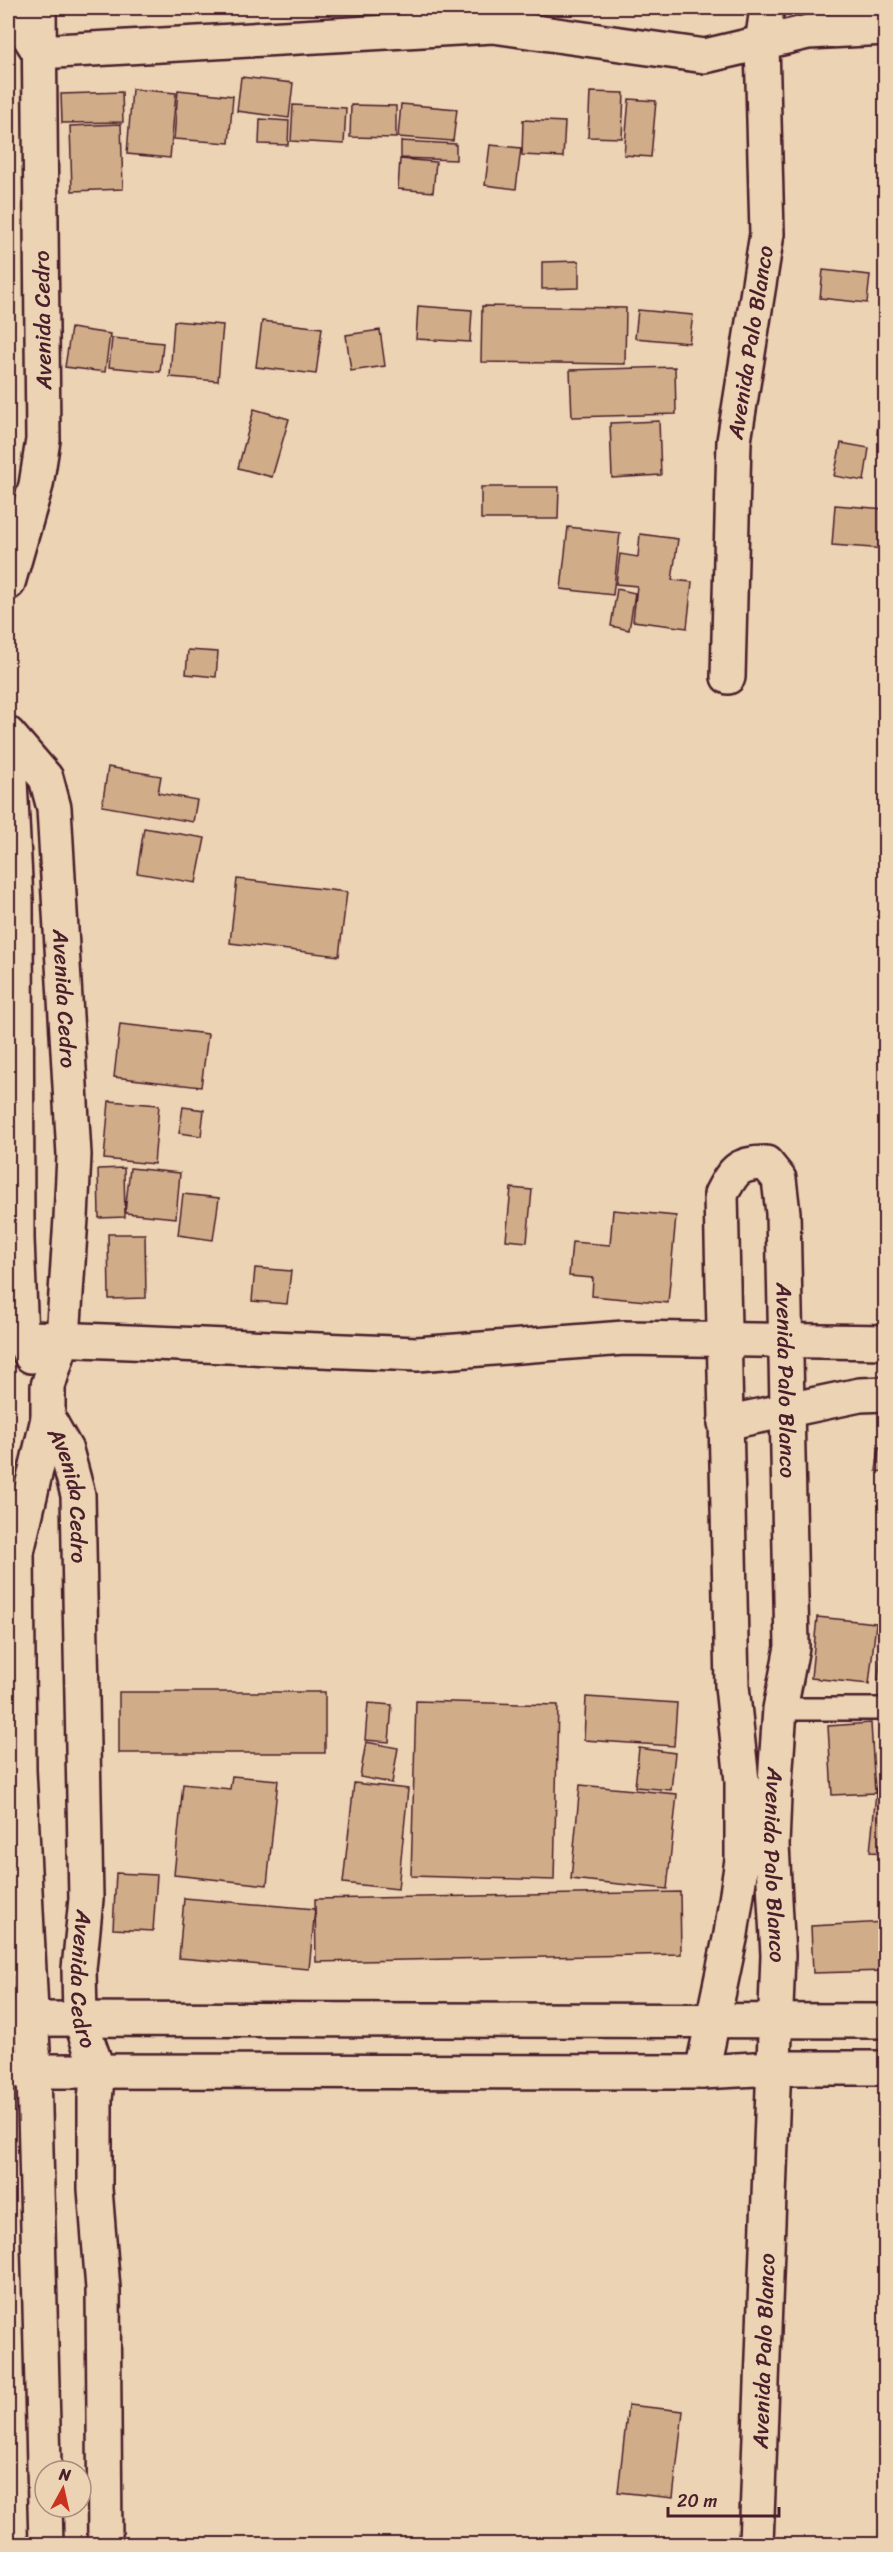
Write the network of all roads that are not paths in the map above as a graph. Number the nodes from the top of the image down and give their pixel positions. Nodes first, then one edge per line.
1 (11, 8) edge
2 (39, 8) edge
3 (767, 8) edge
4 (885, 28) edge
5 (762, 45) junction
6 (39, 52) junction
7 (8, 583) edge
8 (728, 677) dead end
9 (8, 734) edge
10 (8, 740) edge
11 (14, 1337) edge
12 (63, 1338) junction
13 (722, 1340) junction
14 (786, 1341) junction
15 (885, 1342) edge
16 (48, 1386) junction
17 (885, 1394) edge
18 (787, 1410) junction
19 (48, 1418) junction
20 (724, 1422) junction
21 (780, 1709) junction
22 (885, 1709) edge
23 (19, 2019) edge
24 (80, 2019) junction
25 (713, 2020) junction
26 (775, 2020) junction
27 (885, 2021) edge
28 (773, 2068) junction
29 (885, 2068) edge
30 (21, 2071) edge
31 (98, 2071) junction
32 (702, 2072) junction
33 (46, 2544) edge
34 (105, 2544) edge
35 (756, 2544) edge

1 - 6 street
2 - 6 street, Avenida Cedro
3 - 5 street, Avenida Palo Blanco
4 - 5 street
5 - 6 street
5 - 8 street, Avenida Palo Blanco
6 - 7 street, Avenida Cedro
9 - 12 street, Avenida Cedro
10 - 11 street, Avenida Cedro
11 - 12 street
11 - 16 street, Avenida Cedro
12 - 13 street
12 - 16 street, Avenida Cedro
13 - 14 street
13 - 14 street, Avenida Palo Blanco
13 - 20 street, Avenida Palo Blanco
14 - 15 street
14 - 18 street, Avenida Palo Blanco
16 - 19 street, Avenida Cedro
17 - 18 street
18 - 20 street
18 - 21 street, Avenida Palo Blanco
19 - 23 street, Avenida Cedro
19 - 24 street, Avenida Cedro
20 - 25 street, Avenida Palo Blanco
21 - 22 lane
21 - 26 street, Avenida Palo Blanco
23 - 24 street
23 - 30 street, Avenida Cedro
24 - 25 street
24 - 31 street, Avenida Cedro
25 - 26 street
25 - 32 street, Avenida Palo Blanco
26 - 27 street
26 - 28 street, Avenida Palo Blanco
28 - 29 street
28 - 32 street
28 - 35 street, Avenida Palo Blanco
30 - 31 street
30 - 33 street, Avenida Cedro
31 - 32 street
31 - 34 street, Avenida Cedro

